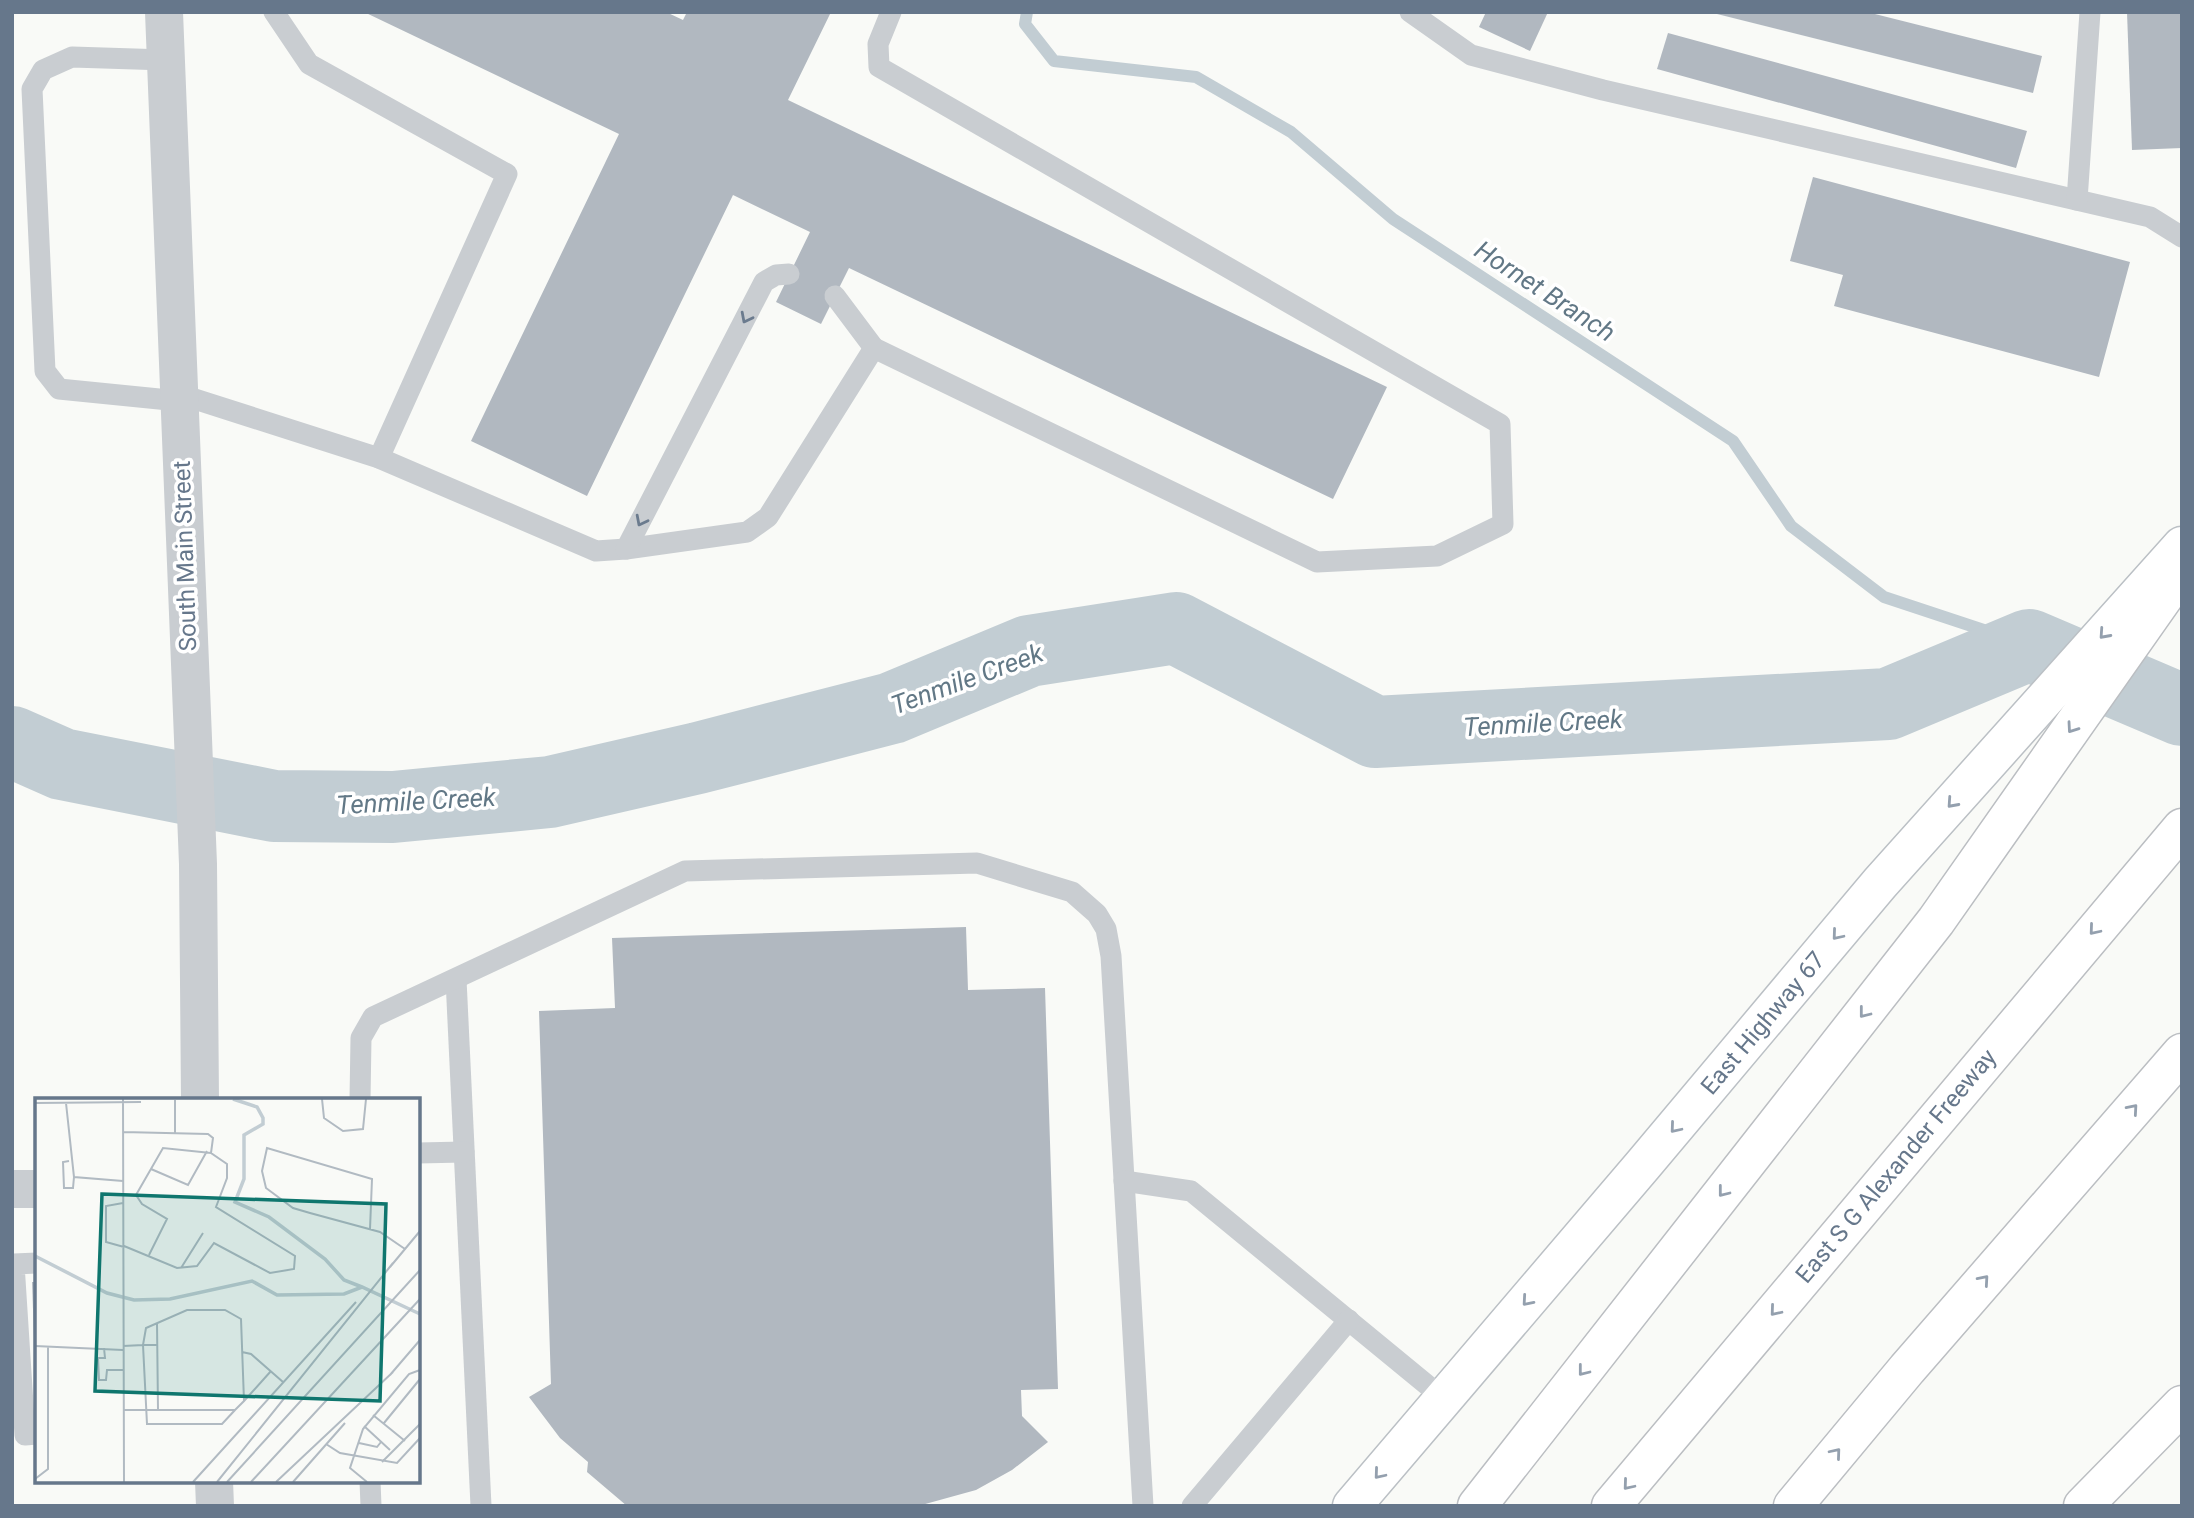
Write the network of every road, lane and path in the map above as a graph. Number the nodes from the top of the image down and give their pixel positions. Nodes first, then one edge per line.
1 (164, 12) edge
2 (274, 12) edge
3 (891, 12) edge
4 (1410, 12) edge
5 (2090, 12) edge
6 (166, 60) junction
7 (2077, 200) junction
8 (2182, 237) edge
9 (789, 274) dead end
10 (835, 296) dead end
11 (874, 348) junction
12 (179, 397) junction
13 (379, 458) junction
14 (2182, 546) edge
15 (626, 550) junction
16 (2182, 572) edge
17 (2182, 828) edge
18 (456, 979) junction
19 (2182, 1053) edge
20 (200, 1098) edge
21 (360, 1098) edge
22 (464, 1152) junction
23 (420, 1153) edge
24 (1124, 1181) junction
25 (12, 1189) edge
26 (35, 1189) edge
27 (35, 1263) edge
28 (1349, 1320) junction
29 (1443, 1398) junction
30 (2182, 1405) edge
31 (2182, 1419) edge
32 (35, 1434) edge
33 (214, 1483) edge
34 (370, 1483) edge
35 (215, 1506) edge
36 (371, 1506) edge
37 (481, 1506) edge
38 (1143, 1506) edge
39 (1192, 1506) edge
40 (1352, 1506) edge
41 (1477, 1506) edge
42 (1611, 1506) edge
43 (1793, 1506) edge
44 (2083, 1506) edge
45 (2106, 1506) edge

1 - 6 street, South Main Street
2 - 13 lane
3 - 11 lane
4 - 7 lane
5 - 7 lane
6 - 12 street, South Main Street
6 - 12 lane
7 - 8 lane
9 -> 15 lane
10 - 11 lane
11 - 15 lane
12 - 13 lane
12 - 20 street, South Main Street
13 - 15 lane
14 -> 29 main road, East Highway 67
16 -> 41 main road
17 -> 42 main road, East S G Alexander Freeway
18 - 21 lane
18 - 22 lane
18 - 24 lane
43 -> 19 main road
22 - 23 lane
22 - 37 lane
24 - 28 lane
24 - 38 lane
25 - 26 street
27 - 32 lane
28 - 29 lane
28 - 39 lane
29 -> 40 main road, East Highway 67
30 - 44 main road
31 - 45 main road
33 - 35 street
34 - 36 lane

